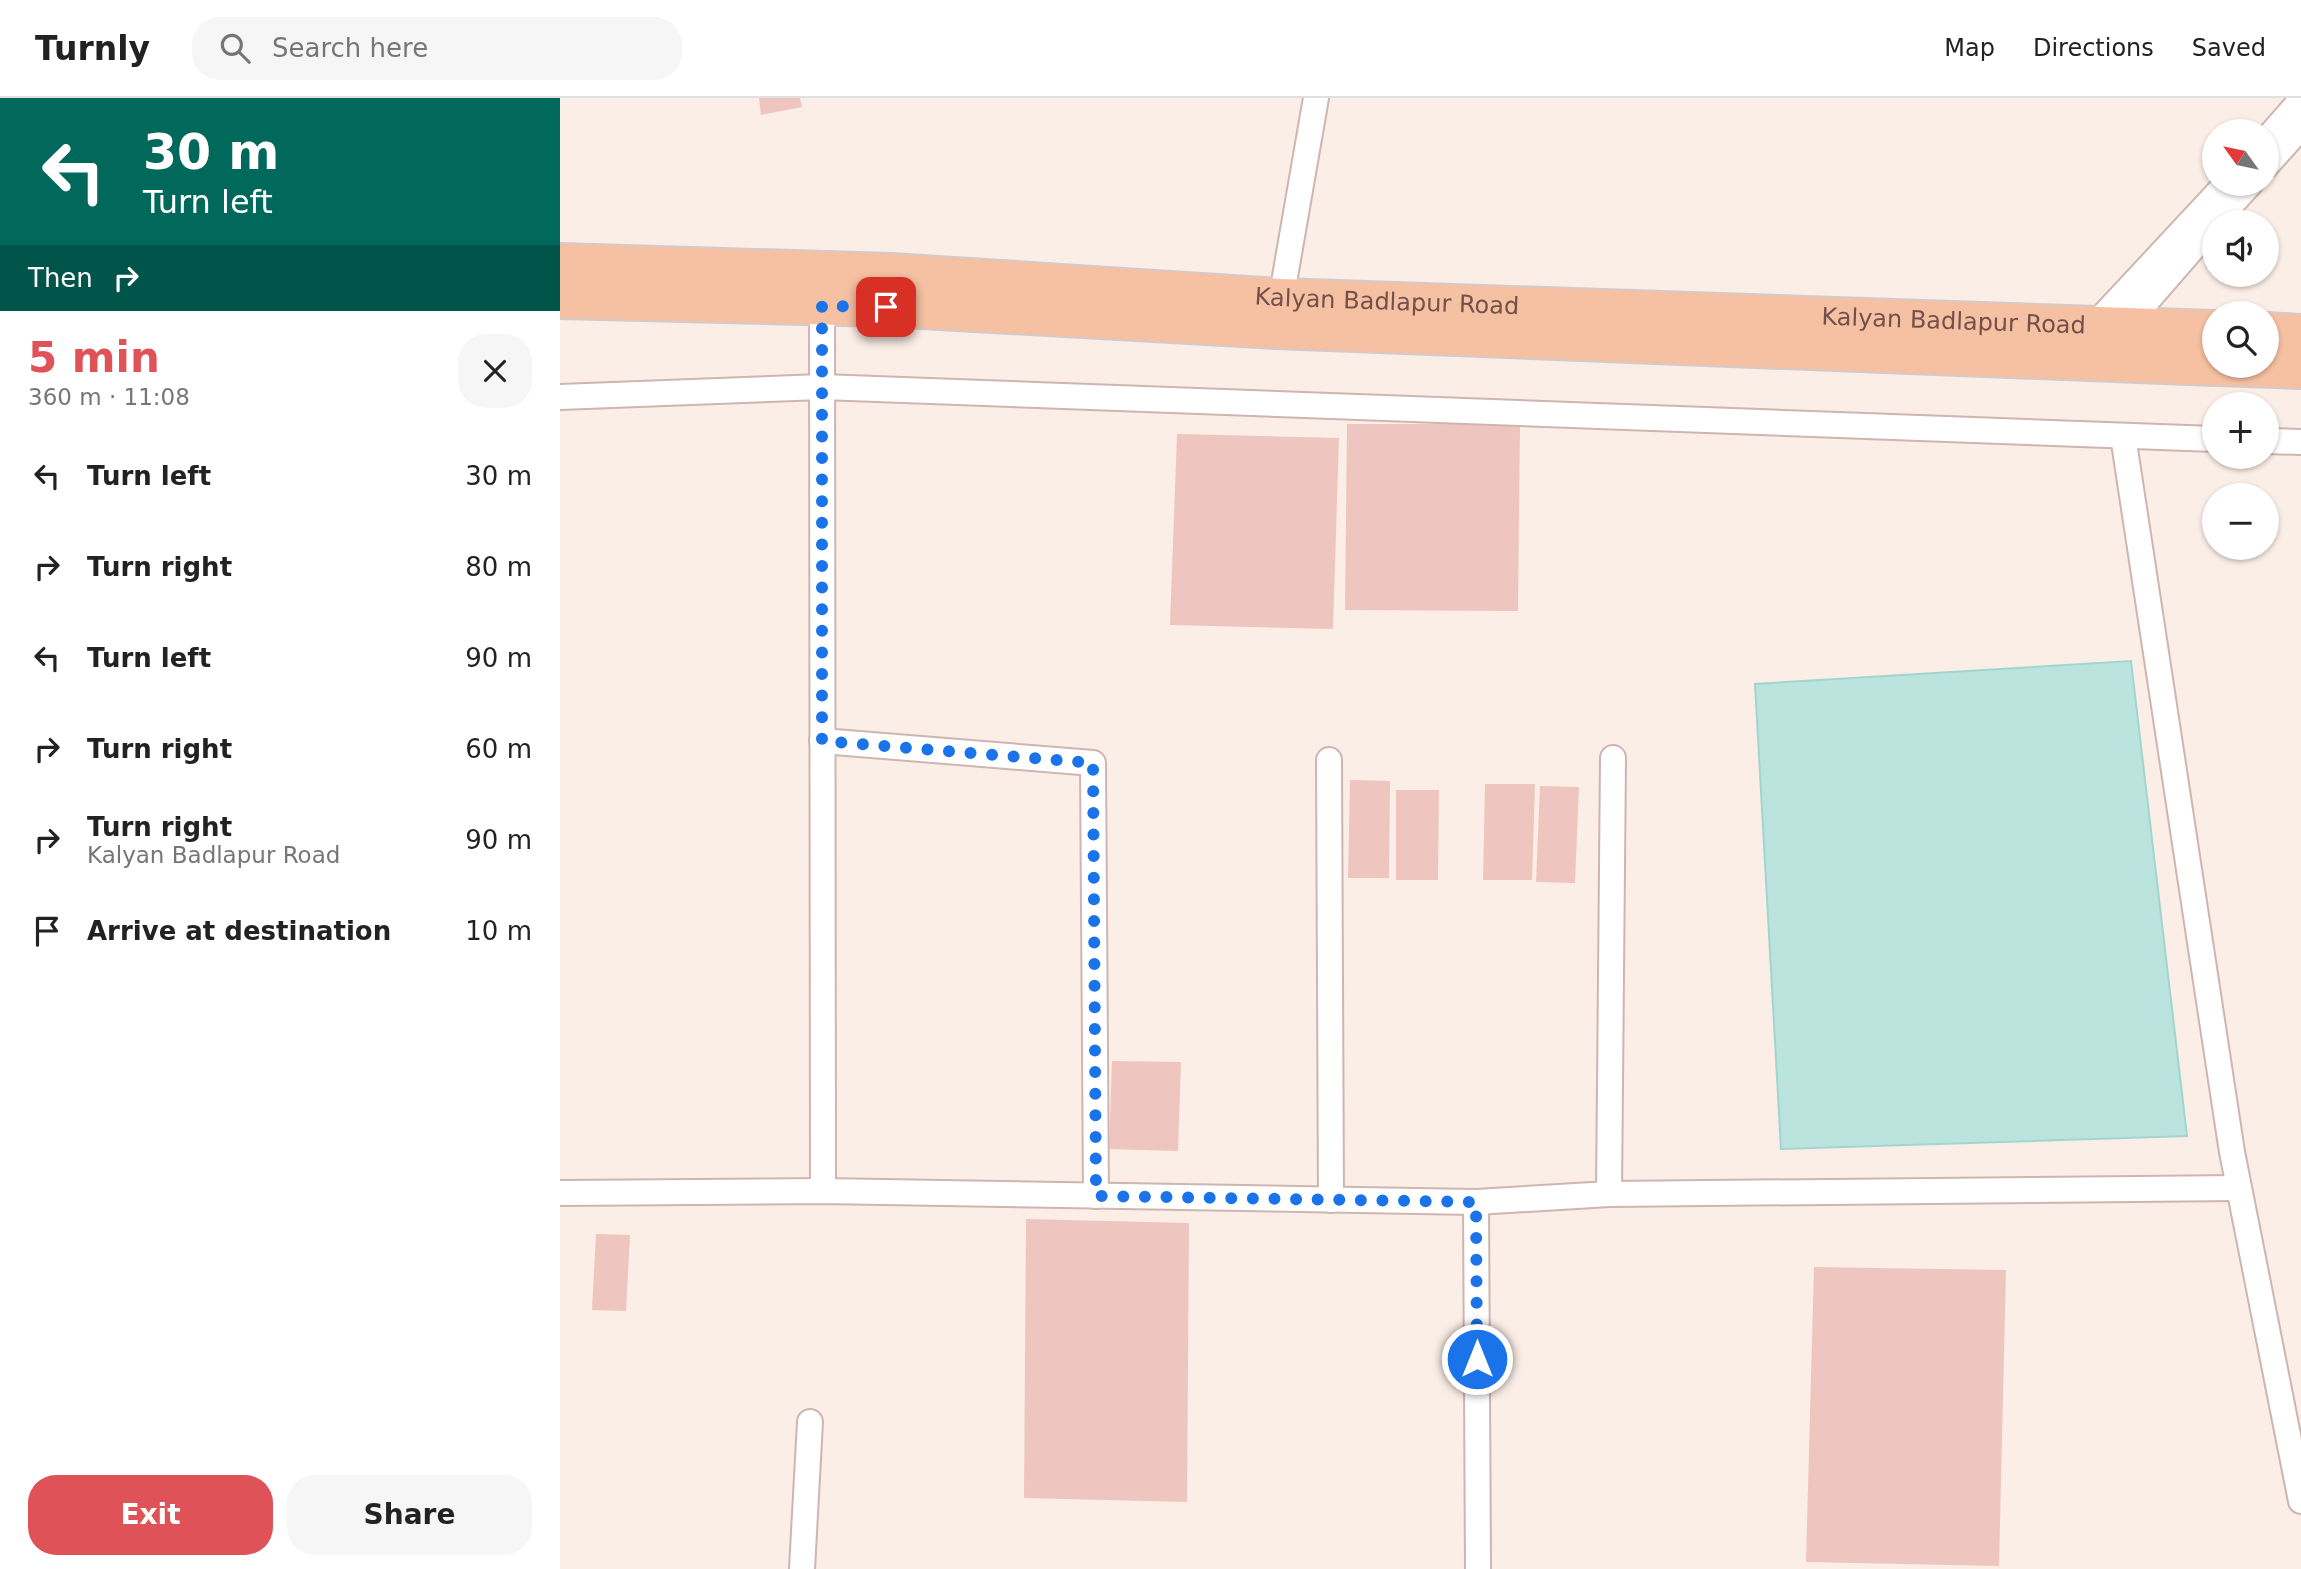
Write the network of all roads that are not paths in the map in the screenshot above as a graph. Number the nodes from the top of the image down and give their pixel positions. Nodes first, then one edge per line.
1 (1316, 98) edge
2 (2301, 100) edge
3 (2279, 125) edge
4 (2301, 127) edge
5 (2279, 152) edge
6 (2216, 196) edge
7 (2239, 196) edge
8 (2227, 210) edge
9 (2202, 236) edge
10 (560, 263) edge
11 (888, 290) junction
12 (560, 299) edge
13 (822, 306) junction
14 (1278, 314) junction
15 (2202, 331) edge
16 (2279, 333) edge
17 (2301, 334) edge
18 (2093, 344) junction
19 (2202, 364) edge
20 (2279, 368) edge
21 (2301, 369) edge
22 (822, 387) junction
23 (560, 397) edge
24 (2123, 436) junction
25 (2202, 439) edge
26 (2279, 441) edge
27 (2301, 442) edge
28 (822, 741) junction
29 (1613, 758) dead end
30 (1329, 760) dead end
31 (2238, 1188) junction
32 (823, 1191) junction
33 (560, 1193) edge
34 (1609, 1194) junction
35 (1096, 1196) junction
36 (1331, 1200) junction
37 (1476, 1202) junction
38 (810, 1422) dead end
39 (2301, 1501) edge
40 (804, 1533) junction
41 (802, 1569) edge
42 (820, 1569) edge
43 (1478, 1569) edge

1 - 14 street
2 - 3 street
4 - 5 street
6 - 18 street
7 - 8 street
9 - 18 street
10 - 11 main road, Kalyan Badlapur Road
11 - 13 main road, Kalyan Badlapur Road
11 - 14 main road, Kalyan Badlapur Road
12 - 13 main road, Kalyan Badlapur Road
13 - 22 street
14 - 18 main road, Kalyan Badlapur Road
15 - 18 main road, Kalyan Badlapur Road
16 - 17 main road
18 - 19 main road, Kalyan Badlapur Road
20 - 21 main road, Kalyan Badlapur Road
22 - 23 street
22 - 24 street
22 - 28 street
24 - 25 street
24 - 31 street
26 - 27 street
28 - 32 street
28 - 35 street
29 - 34 street
30 - 36 street
31 - 34 street
31 - 39 street
32 - 33 street
32 - 35 street
34 - 37 street
35 - 36 street
36 - 37 street
37 - 43 street
38 - 40 street
40 - 41 street
40 - 42 street

